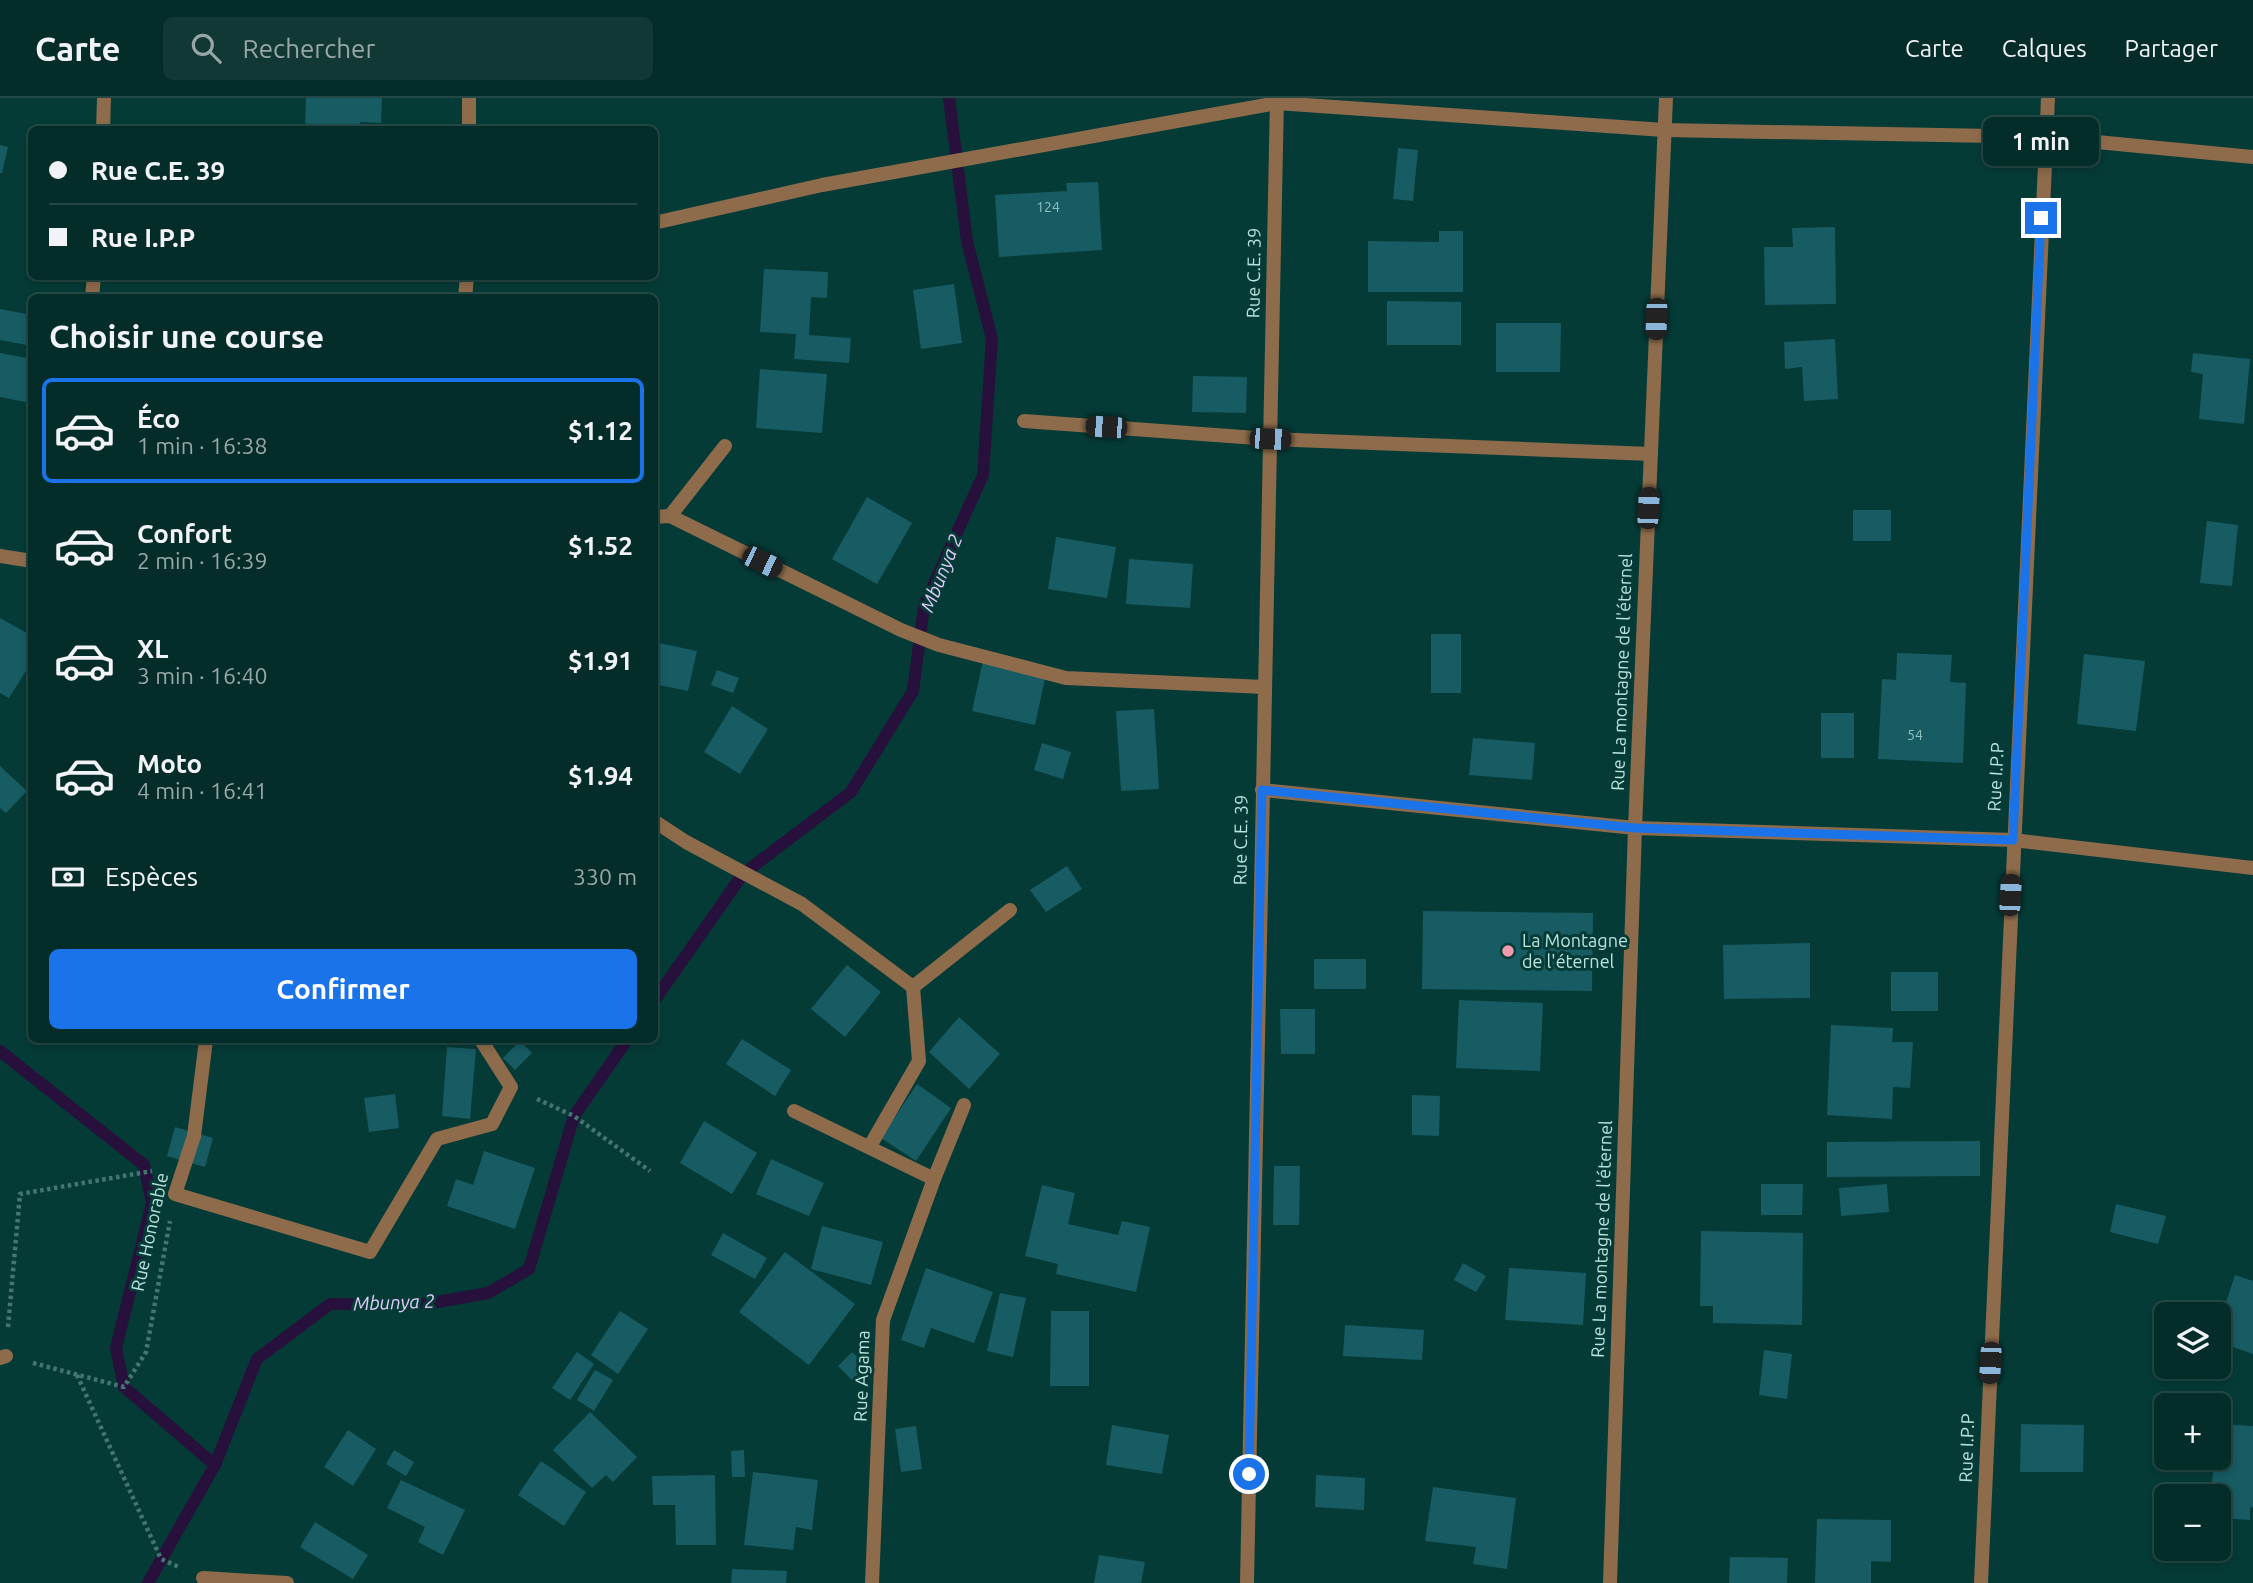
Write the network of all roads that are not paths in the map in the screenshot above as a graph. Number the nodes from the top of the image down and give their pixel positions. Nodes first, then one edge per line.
1 (104, 98) edge
2 (469, 98) edge
3 (1666, 98) edge
4 (2048, 98) edge
5 (1277, 101) edge
6 (103, 126) edge
7 (469, 126) edge
8 (1664, 130) junction
9 (2045, 137) junction
10 (2253, 157) edge
11 (658, 222) edge
12 (1024, 421) dead end
13 (1270, 439) junction
14 (725, 446) dead end
15 (1651, 454) junction
16 (670, 516) junction
17 (658, 517) edge
18 (0, 556) edge
19 (28, 560) edge
20 (1264, 687) junction
21 (1262, 790) junction
22 (658, 824) edge
23 (1635, 828) junction
24 (2013, 840) junction
25 (2253, 868) edge
26 (1010, 909) dead end
27 (913, 987) junction
28 (206, 1043) edge
29 (483, 1043) edge
30 (964, 1105) dead end
31 (794, 1111) dead end
32 (870, 1146) junction
33 (933, 1178) junction
34 (203, 1578) road end
35 (287, 1583) edge
36 (872, 1583) edge
37 (1247, 1583) edge
38 (1610, 1583) edge
39 (1981, 1583) edge

1 - 6 street
2 - 7 street
3 - 8 street, Rue La montagne de l'éternel
4 - 9 street, Rue I.P.P
5 - 8 street
5 - 11 street
5 - 13 street, Rue C.E. 39
8 - 9 street
8 - 15 street, Rue La montagne de l'éternel
9 - 10 street
9 - 24 street, Rue I.P.P
12 - 13 street
13 - 15 street
13 - 20 street, Rue C.E. 39
14 - 16 street
15 - 23 street, Rue La montagne de l'éternel
16 - 17 street
16 - 20 street
18 - 19 street
20 - 21 street, Rue C.E. 39
21 - 23 street
21 - 37 street, Rue C.E. 39
22 - 27 street
23 - 24 street
23 - 38 street, Rue La montagne de l'éternel
24 - 25 street
24 - 39 street, Rue I.P.P
26 - 27 street
27 - 32 street
28 - 29 street, Rue Honorable
30 - 33 street, Rue Agama
31 - 32 street
32 - 33 street
33 - 36 street, Rue Agama
34 - 35 street

